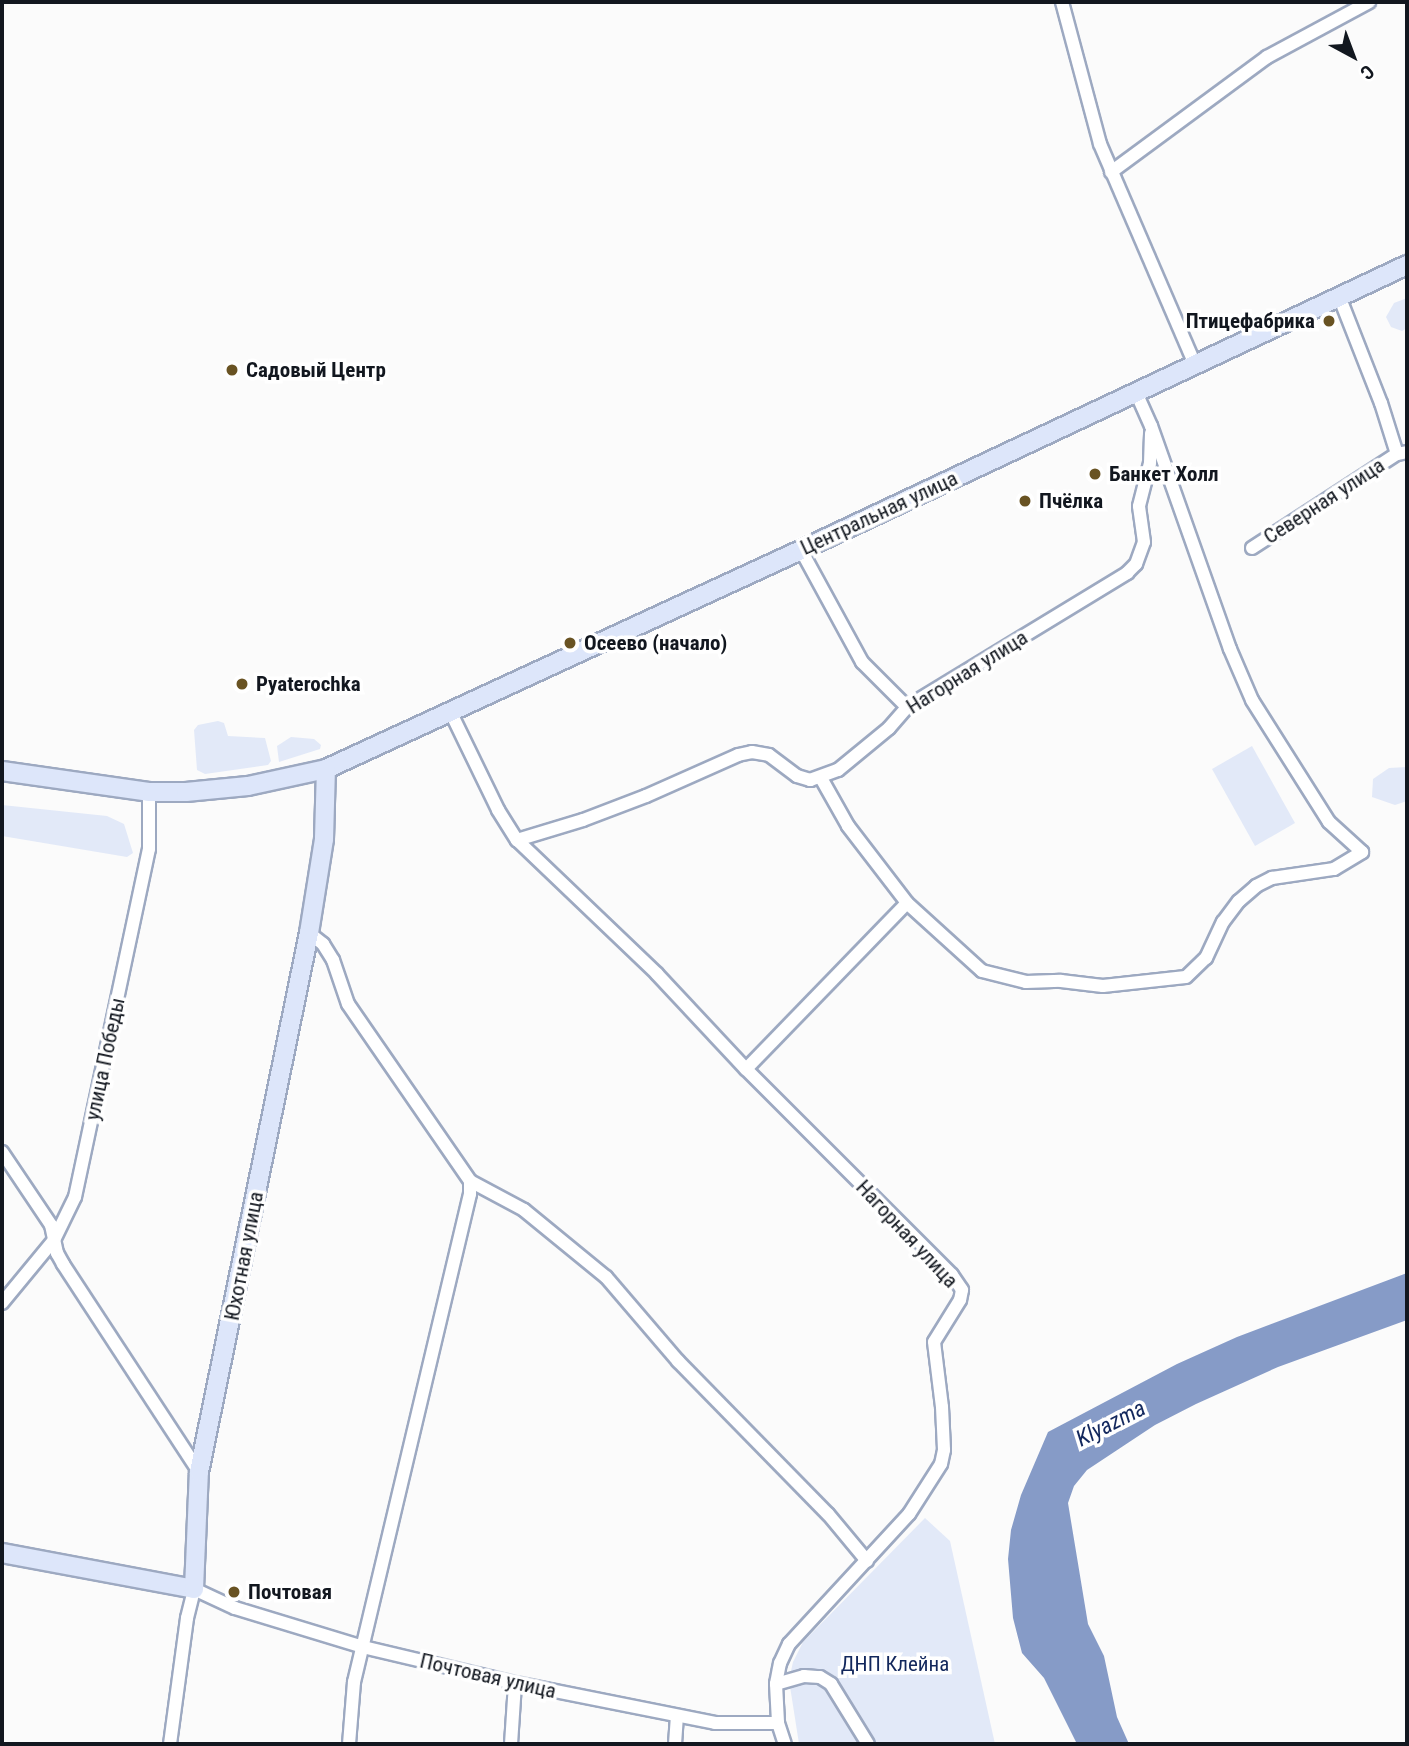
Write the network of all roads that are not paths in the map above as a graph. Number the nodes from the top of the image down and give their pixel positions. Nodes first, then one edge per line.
1 (1062, 2) edge
2 (1368, 2) edge
3 (1111, 172) junction
4 (1407, 265) edge
5 (1339, 296) junction
6 (1195, 365) junction
7 (1136, 393) junction
8 (1151, 426) junction
9 (1402, 453) edge
10 (1252, 548) dead end
11 (801, 550) junction
12 (907, 707) junction
13 (451, 713) junction
14 (326, 769) junction
15 (2, 771) edge
16 (821, 778) junction
17 (149, 792) junction
18 (517, 840) junction
19 (907, 903) junction
20 (309, 933) junction
21 (746, 1069) junction
22 (2, 1153) edge
23 (470, 1181) junction
24 (54, 1240) junction
25 (2, 1303) edge
26 (200, 1472) junction
27 (2, 1553) edge
28 (871, 1556) junction
29 (194, 1590) junction
30 (363, 1647) junction
31 (515, 1683) junction
32 (776, 1684) junction
33 (677, 1716) junction
34 (778, 1723) junction
35 (170, 1744) edge
36 (349, 1744) edge
37 (510, 1744) edge
38 (675, 1744) edge
39 (785, 1744) edge
40 (868, 1744) edge

1 - 3 street
2 - 3 street
3 - 6 street
4 - 5 main road, Центральная улица
5 - 6 main road, Центральная улица
5 - 9 street, Северная улица
6 - 7 main road, Центральная улица
7 - 8 street
7 - 11 main road, Центральная улица
8 - 12 street, Нагорная улица
8 - 19 street
9 - 10 street, Северная улица
11 - 12 street
11 - 13 main road, Центральная улица
12 - 16 street, Нагорная улица
13 - 14 main road, Центральная улица
13 - 18 street, Нагорная улица
14 - 17 main road, Центральная улица
14 - 20 main road, Юхотная улица
15 - 17 main road, Центральная улица
16 - 18 street
16 - 19 street
17 - 24 street, улица Победы
18 - 21 street, Нагорная улица
19 - 21 street
20 - 23 street
20 - 26 main road, Юхотная улица
21 - 28 street, Нагорная улица
22 - 24 street
23 - 28 street
23 - 30 street
24 - 25 street, улица Победы
24 - 26 street
26 - 29 main road, Юхотная улица
27 - 29 main road, Почтовая улица
28 - 32 street
29 - 30 street, Почтовая улица
29 - 35 street, Юхотная улица
30 - 31 street, Почтовая улица
30 - 36 street
31 - 33 street, Почтовая улица
31 - 37 street
32 - 34 street
32 - 40 street
33 - 34 street, Почтовая улица
33 - 38 street
34 - 39 street

